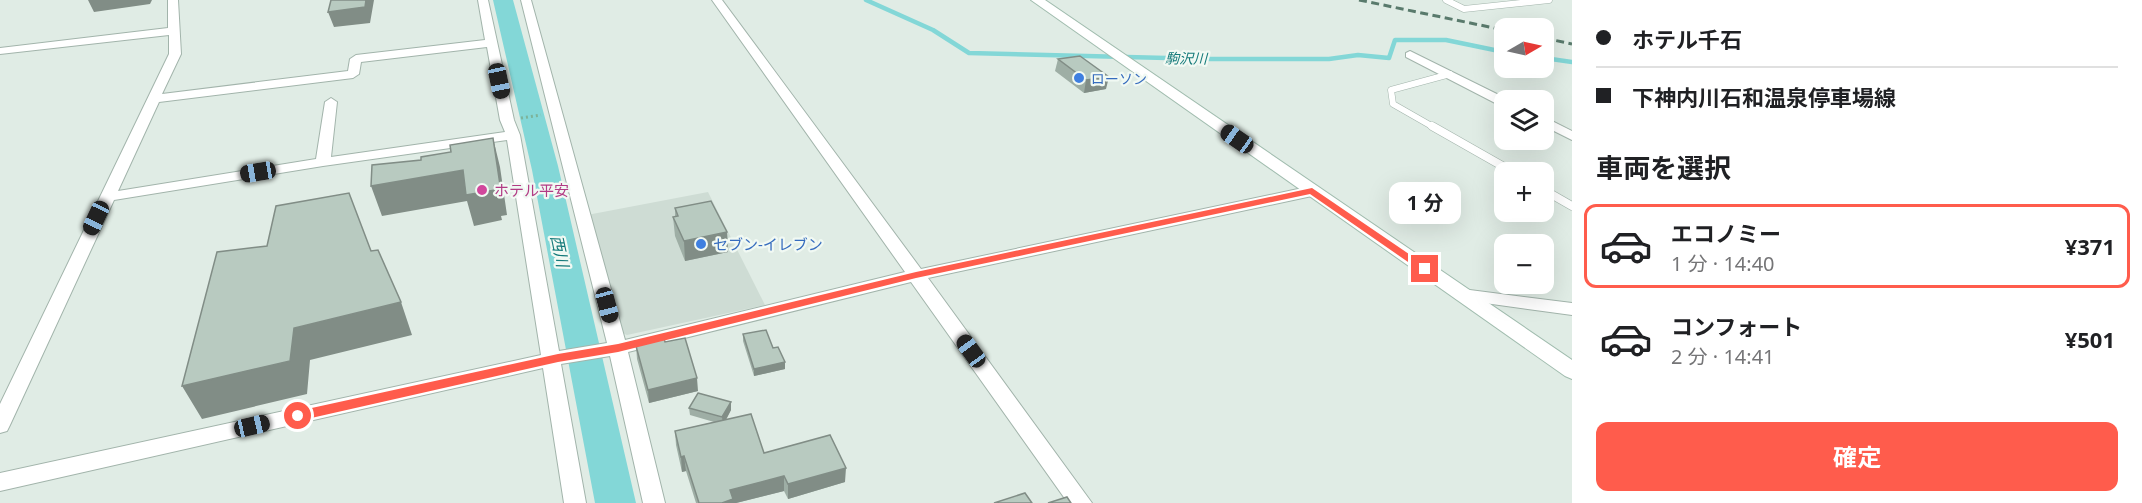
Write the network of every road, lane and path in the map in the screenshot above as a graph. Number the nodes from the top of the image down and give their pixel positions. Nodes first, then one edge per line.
1 (173, 0) edge
2 (483, 0) edge
3 (526, 0) edge
4 (717, 0) edge
5 (1037, 0) edge
6 (1446, 0) edge
7 (1549, 0) edge
8 (175, 31) junction
9 (491, 43) junction
10 (0, 51) edge
11 (1410, 55) dead end
12 (1450, 74) junction
13 (1494, 97) edge
14 (153, 99) junction
15 (332, 102) dead end
16 (556, 112) junction
17 (507, 120) junction
18 (1554, 126) edge
19 (513, 135) junction
20 (1572, 136) edge
21 (322, 162) junction
22 (1495, 162) edge
23 (1312, 191) junction
24 (1554, 196) edge
25 (106, 197) junction
26 (1572, 206) edge
27 (916, 275) junction
28 (1462, 295) junction
29 (1572, 309) edge
30 (611, 349) junction
31 (554, 359) junction
32 (1572, 371) edge
33 (0, 425) edge
34 (0, 482) edge
35 (575, 503) edge
36 (654, 503) edge
37 (1081, 503) edge

1 - 8 street
2 - 9 street
3 - 16 street
4 - 27 street
5 - 23 main road
6 - 7 lane
8 - 10 street
8 - 14 street
9 - 14 street
9 - 17 street
11 - 12 street
12 - 13 street
12 - 22 lane
14 - 25 street
15 - 21 street
16 - 17 path
16 - 30 street
17 - 19 street
18 - 20 street
19 - 21 street
19 - 31 street
21 - 25 street
23 - 27 street
23 - 28 main road
24 - 26 lane
25 - 33 street
27 - 30 street
27 - 37 street
28 - 29 street
28 - 32 main road
30 - 31 street
30 - 36 street
31 - 34 street
31 - 35 street

